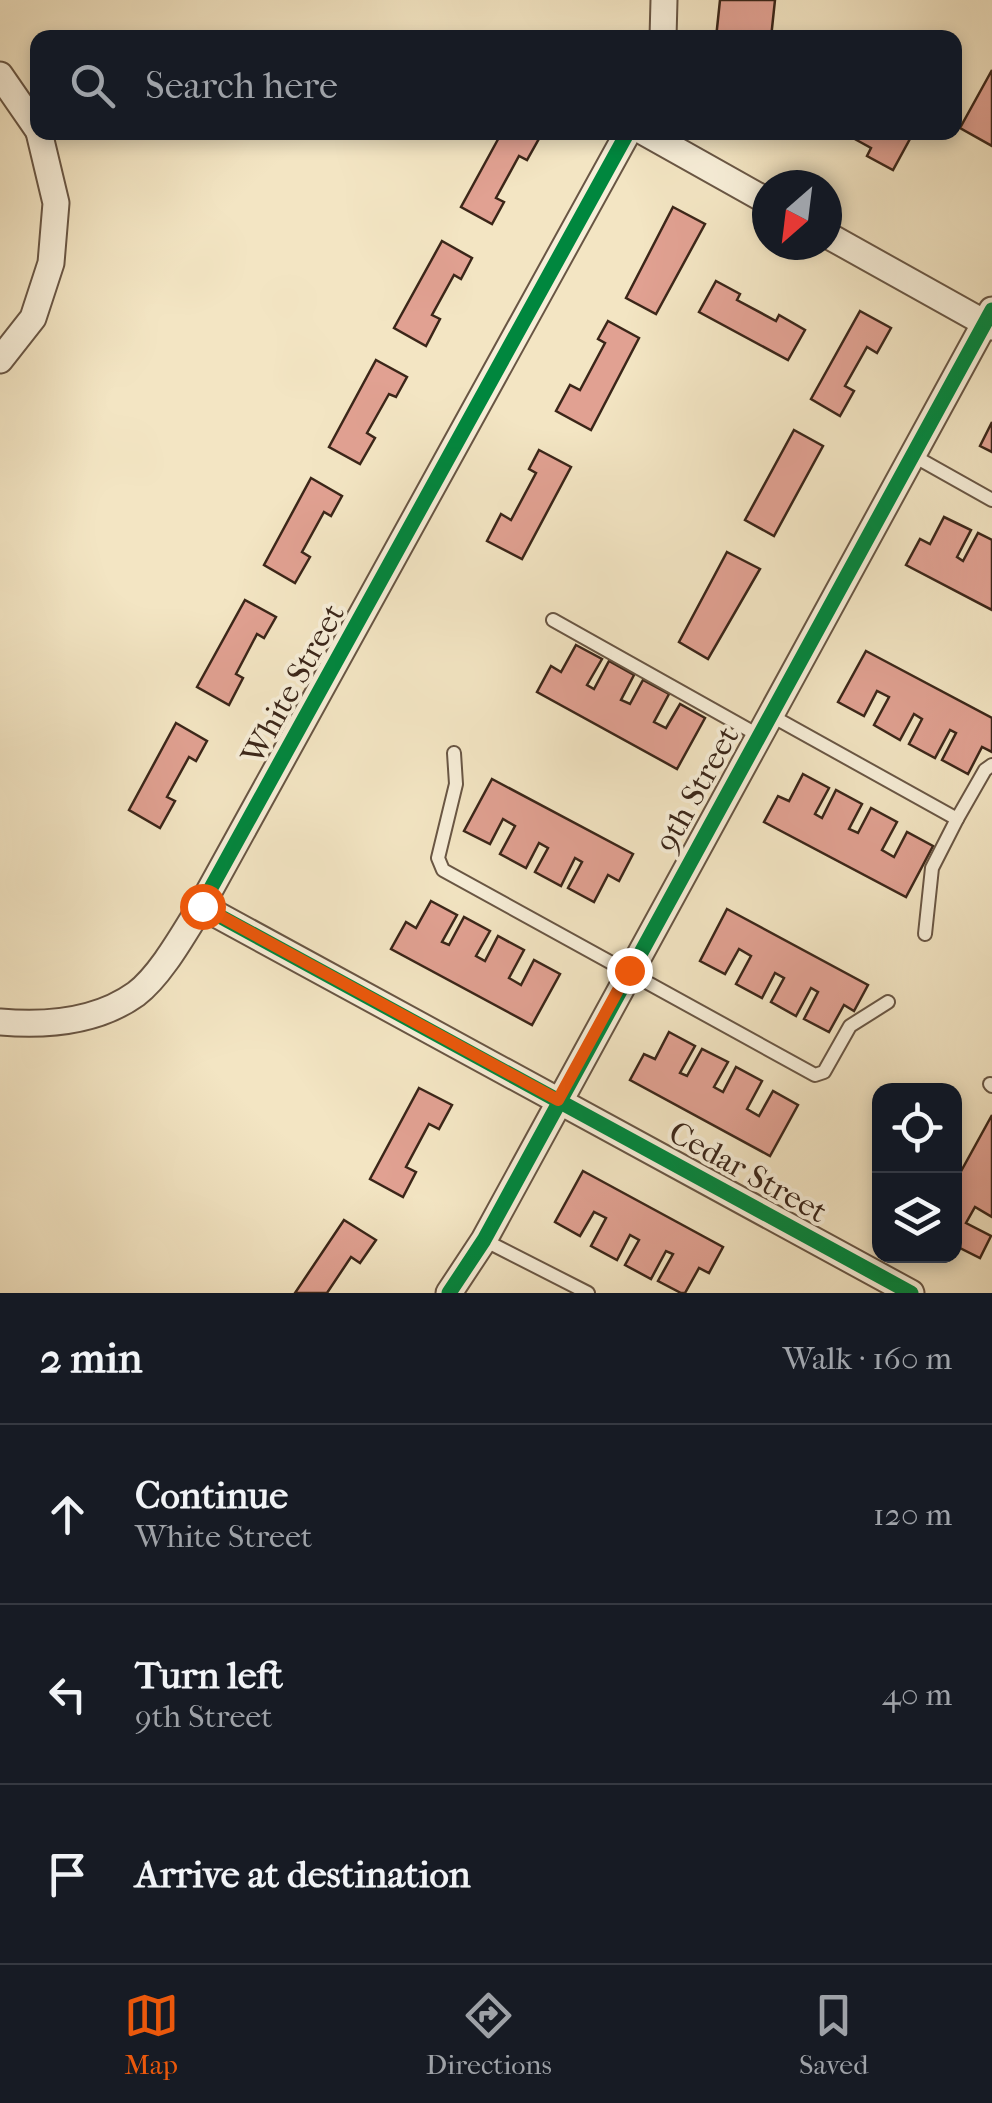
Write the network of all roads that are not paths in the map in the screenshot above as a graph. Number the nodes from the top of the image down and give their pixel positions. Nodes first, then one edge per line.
1 (664, 0) edge
2 (663, 30) edge
3 (0, 74) edge
4 (30, 119) edge
5 (40, 140) edge
6 (624, 140) edge
7 (658, 140) edge
8 (752, 193) edge
9 (842, 243) edge
10 (990, 320) edge
11 (0, 360) edge
12 (912, 455) junction
13 (992, 500) edge
14 (553, 620) dead end
15 (764, 725) junction
16 (454, 753) dead end
17 (992, 765) edge
18 (957, 819) junction
19 (202, 906) junction
20 (925, 934) dead end
21 (629, 970) junction
22 (888, 1002) dead end
23 (0, 1022) edge
24 (558, 1100) junction
25 (484, 1240) junction
26 (448, 1293) edge
27 (588, 1293) edge
28 (912, 1293) edge

1 - 2 street
3 - 4 street
5 - 11 street
6 - 19 street, White Street
7 - 8 street
9 - 10 street
10 - 12 street, 9th Street
12 - 13 lane
12 - 15 street, 9th Street
14 - 15 lane
15 - 18 lane
15 - 21 street, 9th Street
16 - 21 lane
17 - 18 lane
18 - 20 lane
19 - 23 street, White Street
19 - 24 street
21 - 22 lane
21 - 24 street, 9th Street
24 - 25 street, 9th Street
24 - 28 street, Cedar Street
25 - 26 street, 9th Street
25 - 27 lane

